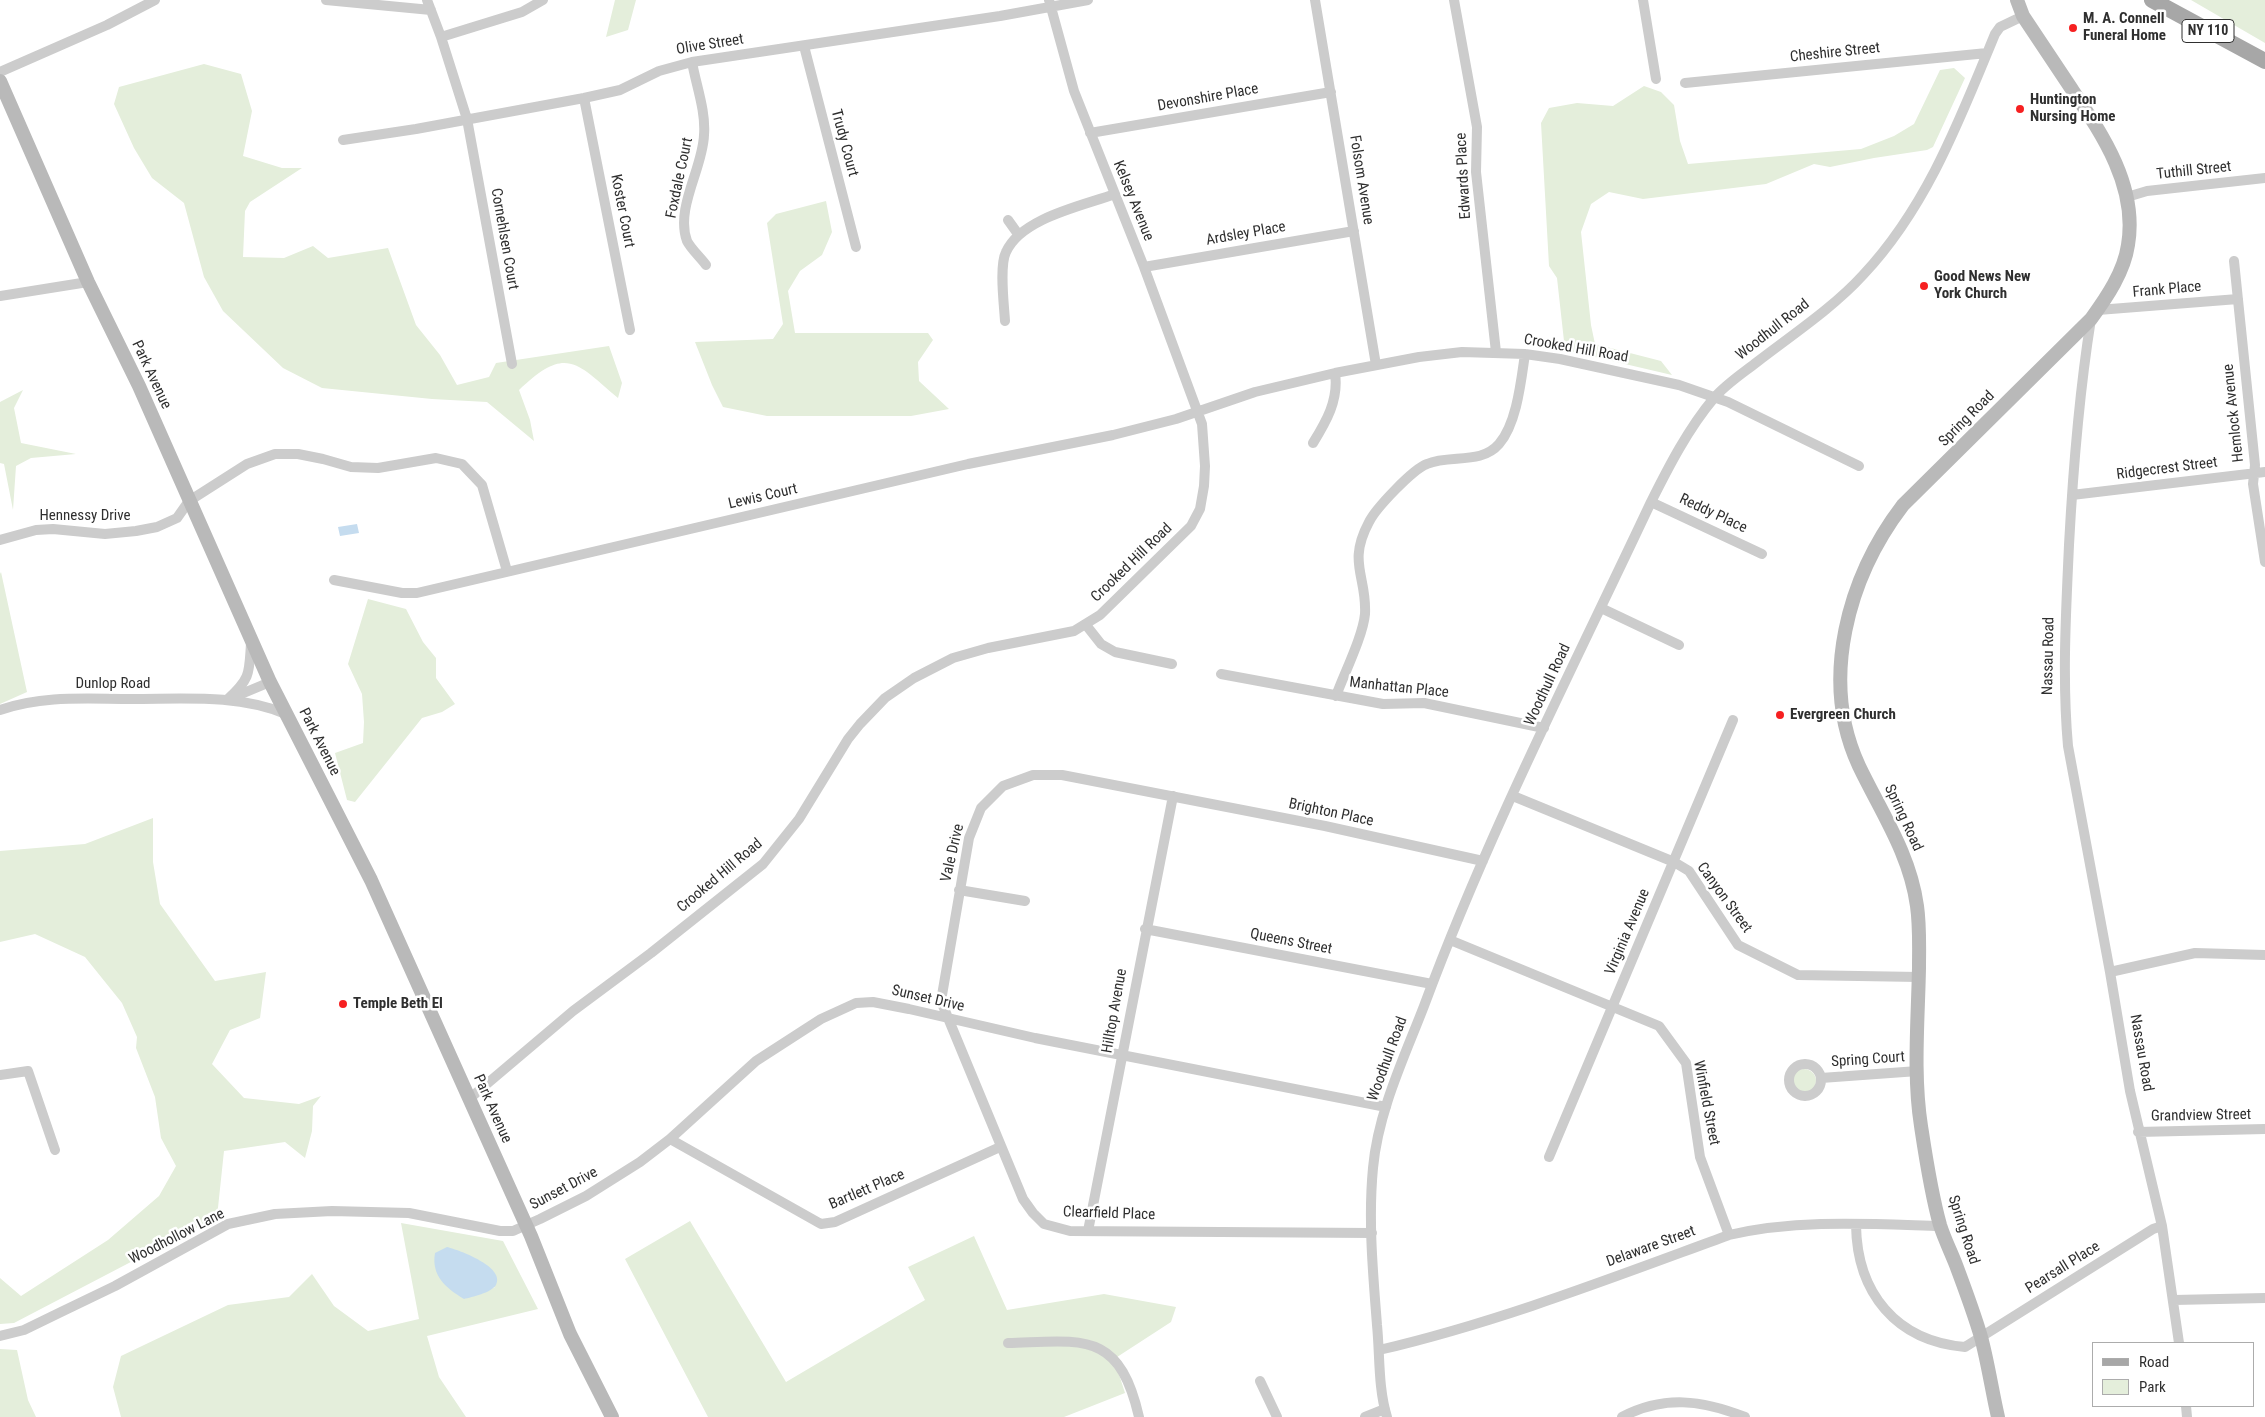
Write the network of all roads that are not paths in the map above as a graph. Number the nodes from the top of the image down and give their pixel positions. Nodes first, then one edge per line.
1 (155, 0) edge
2 (326, 0) edge
3 (543, 0) edge
4 (1088, 0) edge
5 (1315, 0) edge
6 (1454, 0) edge
7 (1642, 0) edge
8 (2017, 0) edge
9 (2152, 0) edge
10 (1050, 3) edge
11 (429, 5) edge
12 (2023, 16) junction
13 (442, 37) junction
14 (804, 46) junction
15 (1987, 53) junction
16 (2265, 61) edge
17 (692, 62) junction
18 (0, 72) edge
19 (1656, 79) dead end
20 (0, 81) edge
21 (1685, 83) dead end
22 (1331, 92) junction
23 (584, 98) junction
24 (467, 119) junction
25 (1090, 133) junction
26 (342, 140) dead end
27 (2265, 178) edge
28 (1115, 194) junction
29 (2127, 197) junction
30 (1008, 220) dead end
31 (1354, 231) junction
32 (1018, 234) junction
33 (856, 247) dead end
34 (2234, 261) dead end
35 (706, 265) dead end
36 (1144, 267) junction
37 (88, 282) junction
38 (0, 296) edge
39 (2238, 299) junction
40 (2094, 314) junction
41 (1005, 321) dead end
42 (630, 330) dead end
43 (1496, 352) junction
44 (1525, 354) junction
45 (512, 364) dead end
46 (1376, 365) junction
47 (1335, 374) junction
48 (1714, 397) junction
49 (1198, 411) junction
50 (1313, 443) dead end
51 (1859, 466) dead end
52 (2265, 472) edge
53 (2254, 474) junction
54 (2072, 495) junction
55 (189, 501) junction
56 (1651, 502) junction
57 (0, 540) edge
58 (1762, 554) dead end
59 (2265, 562) edge
60 (507, 571) junction
61 (334, 580) dead end
62 (1601, 608) junction
63 (1086, 625) junction
64 (252, 640) junction
65 (1680, 645) dead end
66 (1172, 664) dead end
67 (1221, 674) dead end
68 (270, 682) junction
69 (1336, 696) junction
70 (228, 699) junction
71 (0, 710) edge
72 (286, 714) junction
73 (1733, 720) dead end
74 (1544, 728) junction
75 (1173, 796) junction
76 (1513, 796) junction
77 (1483, 861) junction
78 (1674, 862) junction
79 (959, 890) junction
80 (1025, 901) dead end
81 (1145, 929) junction
82 (1450, 940) junction
83 (2265, 955) edge
84 (2110, 972) junction
85 (1919, 977) junction
86 (1432, 984) junction
87 (1612, 1007) junction
88 (948, 1019) junction
89 (1123, 1055) junction
90 (1918, 1071) junction
91 (0, 1075) edge
92 (1821, 1078) dead end
93 (469, 1099) junction
94 (1386, 1106) junction
95 (2265, 1129) edge
96 (2138, 1132) junction
97 (670, 1138) junction
98 (1000, 1147) junction
99 (55, 1150) dead end
100 (1549, 1157) dead end
101 (1856, 1225) junction
102 (526, 1226) junction
103 (1940, 1226) junction
104 (2162, 1226) junction
105 (1088, 1231) junction
106 (1372, 1233) junction
107 (1729, 1235) junction
108 (2265, 1298) edge
109 (2174, 1300) junction
110 (0, 1336) edge
111 (1981, 1338) junction
112 (2179, 1342) edge
113 (1008, 1343) dead end
114 (1379, 1350) junction
115 (1260, 1381) dead end
116 (1386, 1413) edge
117 (1640, 1413) edge
118 (612, 1417) edge
119 (1139, 1417) edge
120 (1277, 1417) edge
121 (1365, 1417) edge
122 (1622, 1417) edge
123 (1745, 1417) edge
124 (1998, 1417) edge

1 - 18 street
2 - 11 street
3 - 13 street
4 - 10 street, Olive Street
5 - 22 street, Folsom Avenue
6 - 43 street, Edwards Place
7 - 19 street
8 - 12 main road, Nassau Road
9 - 16 main road, NY 110
10 - 14 street, Olive Street
10 - 25 street, Kelsey Avenue
11 - 13 street, Cornehlsen Court
12 - 15 street, Woodhull Road
12 - 29 main road, Nassau Road
13 - 24 street, Cornehlsen Court
14 - 17 street, Olive Street
14 - 33 street, Trudy Court
15 - 21 street, Cheshire Street
15 - 48 street, Woodhull Road
17 - 23 street, Olive Street
17 - 35 street, Foxdale Court
20 - 37 main road, Park Avenue
22 - 25 street, Devonshire Place
22 - 31 street, Folsom Avenue
23 - 24 street, Olive Street
23 - 42 street, Koster Court
24 - 26 street, Olive Street
24 - 45 street, Cornehlsen Court
25 - 28 street, Kelsey Avenue
27 - 29 street, Tuthill Street
28 - 32 street
28 - 36 street, Kelsey Avenue
29 - 40 main road, Nassau Road
30 - 32 street
31 - 36 street, Ardsley Place
31 - 46 street, Folsom Avenue
32 - 41 street
34 - 39 street, Hemlock Avenue
36 - 49 street, Kelsey Avenue
37 - 38 street
37 - 55 main road, Park Avenue
39 - 40 street, Frank Place
39 - 53 street, Hemlock Avenue
40 - 54 street, Nassau Road
40 - 85 main road, Spring Road
43 - 44 street, Crooked Hill Road
43 - 46 street, Crooked Hill Road
44 - 48 street, Crooked Hill Road
44 - 69 street
46 - 47 street, Crooked Hill Road
47 - 49 street, Crooked Hill Road
47 - 50 street
48 - 51 street, Crooked Hill Road
48 - 56 street, Woodhull Road
49 - 60 street, Lewis Court
49 - 63 street, Crooked Hill Road
52 - 53 street, Ridgecrest Street
53 - 54 street, Ridgecrest Street
53 - 59 street, Hemlock Avenue
54 - 84 street, Nassau Road
55 - 57 street, Hennessy Drive
55 - 60 street, Hennessy Drive
55 - 64 main road, Park Avenue
56 - 58 street, Reddy Place
56 - 62 street, Woodhull Road
60 - 61 street, Lewis Court
62 - 65 street
62 - 74 street, Woodhull Road
63 - 66 street
63 - 93 street, Crooked Hill Road
64 - 68 main road, Park Avenue
64 - 70 street
67 - 69 street, Manhattan Place
68 - 70 street, Dunlop Road
68 - 72 main road, Park Avenue
69 - 74 street, Manhattan Place
70 - 71 street, Dunlop Road
70 - 72 street, Dunlop Road
72 - 93 main road, Park Avenue
73 - 78 street, Virginia Avenue
74 - 76 street, Woodhull Road
75 - 77 street, Brighton Place
75 - 79 street, Vale Drive
75 - 81 street, Hilltop Avenue
76 - 77 street, Woodhull Road
76 - 78 street, Canyon Street
77 - 82 street, Woodhull Road
78 - 85 street, Canyon Street
78 - 87 street, Virginia Avenue
79 - 80 street
79 - 88 street, Vale Drive
81 - 86 street, Queens Street
81 - 89 street, Hilltop Avenue
82 - 86 street, Woodhull Road
82 - 87 street, Winfield Street
83 - 84 street
84 - 96 street, Nassau Road
85 - 90 main road, Spring Road
86 - 94 street, Woodhull Road
87 - 100 street, Virginia Avenue
87 - 107 street, Winfield Street
88 - 89 street, Sunset Drive
88 - 97 street, Sunset Drive
88 - 98 street, Clearfield Place
89 - 94 street, Sunset Drive
89 - 105 street, Hilltop Avenue
90 - 92 street, Spring Court
90 - 103 main road, Spring Road
91 - 99 street
93 - 102 main road, Park Avenue
94 - 106 street, Woodhull Road
95 - 96 street, Grandview Street
96 - 104 street, Nassau Road
97 - 98 street, Bartlett Place
97 - 102 street, Sunset Drive
98 - 105 street, Clearfield Place
101 - 103 street, Delaware Street
101 - 107 street, Delaware Street
101 - 111 street, Pearsall Place
102 - 110 street, Woodhollow Lane
102 - 118 main road, Park Avenue
103 - 111 main road, Spring Road
104 - 109 street, Nassau Road
104 - 111 street, Pearsall Place
105 - 106 street, Clearfield Place
106 - 114 street, Woodhull Road
107 - 114 street, Delaware Street
108 - 109 street
109 - 112 street, Nassau Road
111 - 124 main road, Spring Road
113 - 119 street
114 - 116 street, Woodhull Road
115 - 120 street
116 - 121 street
117 - 122 street
117 - 123 street

